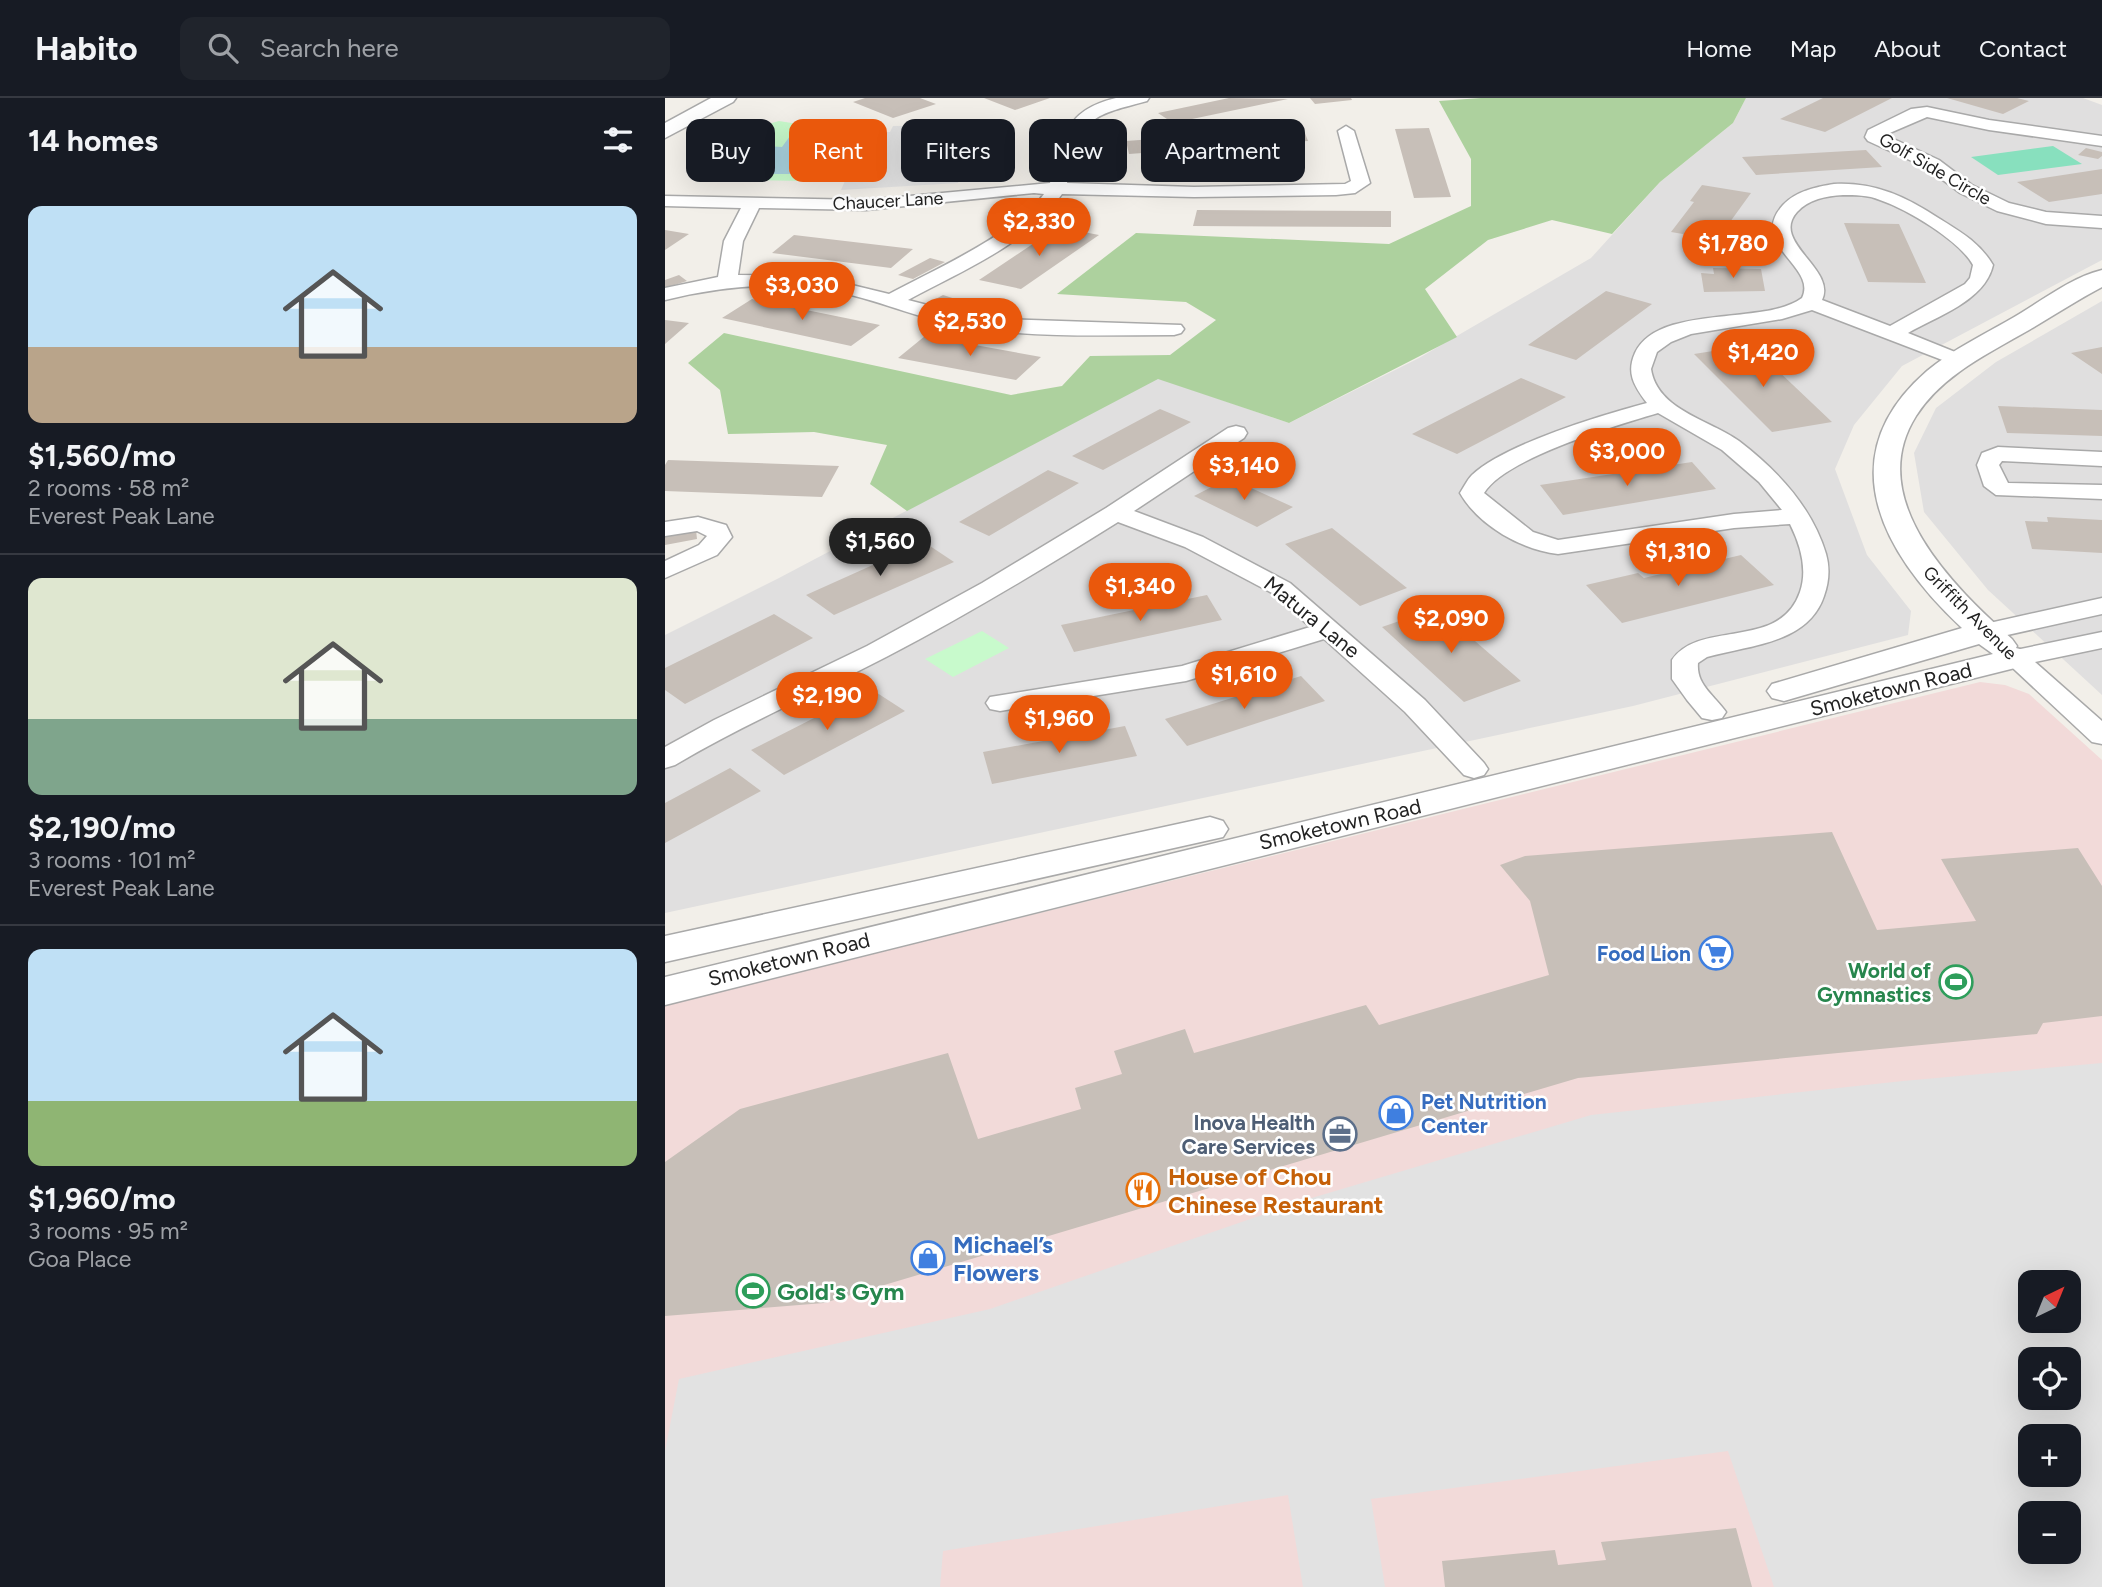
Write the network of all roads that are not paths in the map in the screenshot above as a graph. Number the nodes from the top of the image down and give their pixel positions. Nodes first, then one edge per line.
1 (693, 98) edge
2 (726, 98) edge
3 (1142, 98) edge
4 (665, 112) edge
5 (665, 131) edge
6 (1346, 131) dead end
7 (2102, 141) edge
8 (1057, 188) junction
9 (1966, 190) junction
10 (665, 201) edge
11 (1903, 202) junction
12 (752, 204) junction
13 (2102, 222) edge
14 (2102, 277) edge
15 (728, 282) junction
16 (665, 294) edge
17 (889, 302) junction
18 (1810, 302) junction
19 (1174, 329) dead end
20 (1892, 334) junction
21 (1958, 360) junction
22 (1662, 405) junction
23 (1236, 433) dead end
24 (2102, 459) edge
25 (2102, 492) edge
26 (1117, 513) junction
27 (1796, 516) junction
28 (665, 529) edge
29 (665, 570) edge
30 (2102, 606) edge
31 (1329, 629) junction
32 (1985, 632) junction
33 (2102, 640) edge
34 (2015, 658) junction
35 (1000, 703) dead end
36 (1712, 712) junction
37 (2102, 736) edge
38 (665, 758) edge
39 (1474, 769) junction
40 (665, 950) edge
41 (665, 991) edge

1 - 4 street
2 - 5 street
3 - 8 street
6 - 8 street, Chaucer Lane
7 - 9 street, Golf Side Circle
8 - 12 street, Chaucer Lane
8 - 17 street
9 - 11 street
9 - 13 street, Golf Side Circle
10 - 12 street, Chaucer Lane
11 - 18 street
11 - 20 street
12 - 15 street
14 - 21 street, Griffith Avenue
15 - 16 street
15 - 17 street
17 - 19 street
18 - 20 street
18 - 22 street
20 - 21 street
21 - 32 street, Griffith Avenue
22 - 27 street
22 - 27 street
23 - 26 street
24 - 25 street
26 - 31 street, Matura Lane
26 - 38 street
27 - 36 street
28 - 29 street
30 - 32 street
31 - 35 street
31 - 39 street, Matura Lane
32 - 34 street, Griffith Avenue
32 - 36 street, Smoketown Road
33 - 34 street
34 - 37 street, Griffith Avenue
34 - 41 street, Smoketown Road
36 - 39 street, Smoketown Road
39 - 40 street, Smoketown Road

